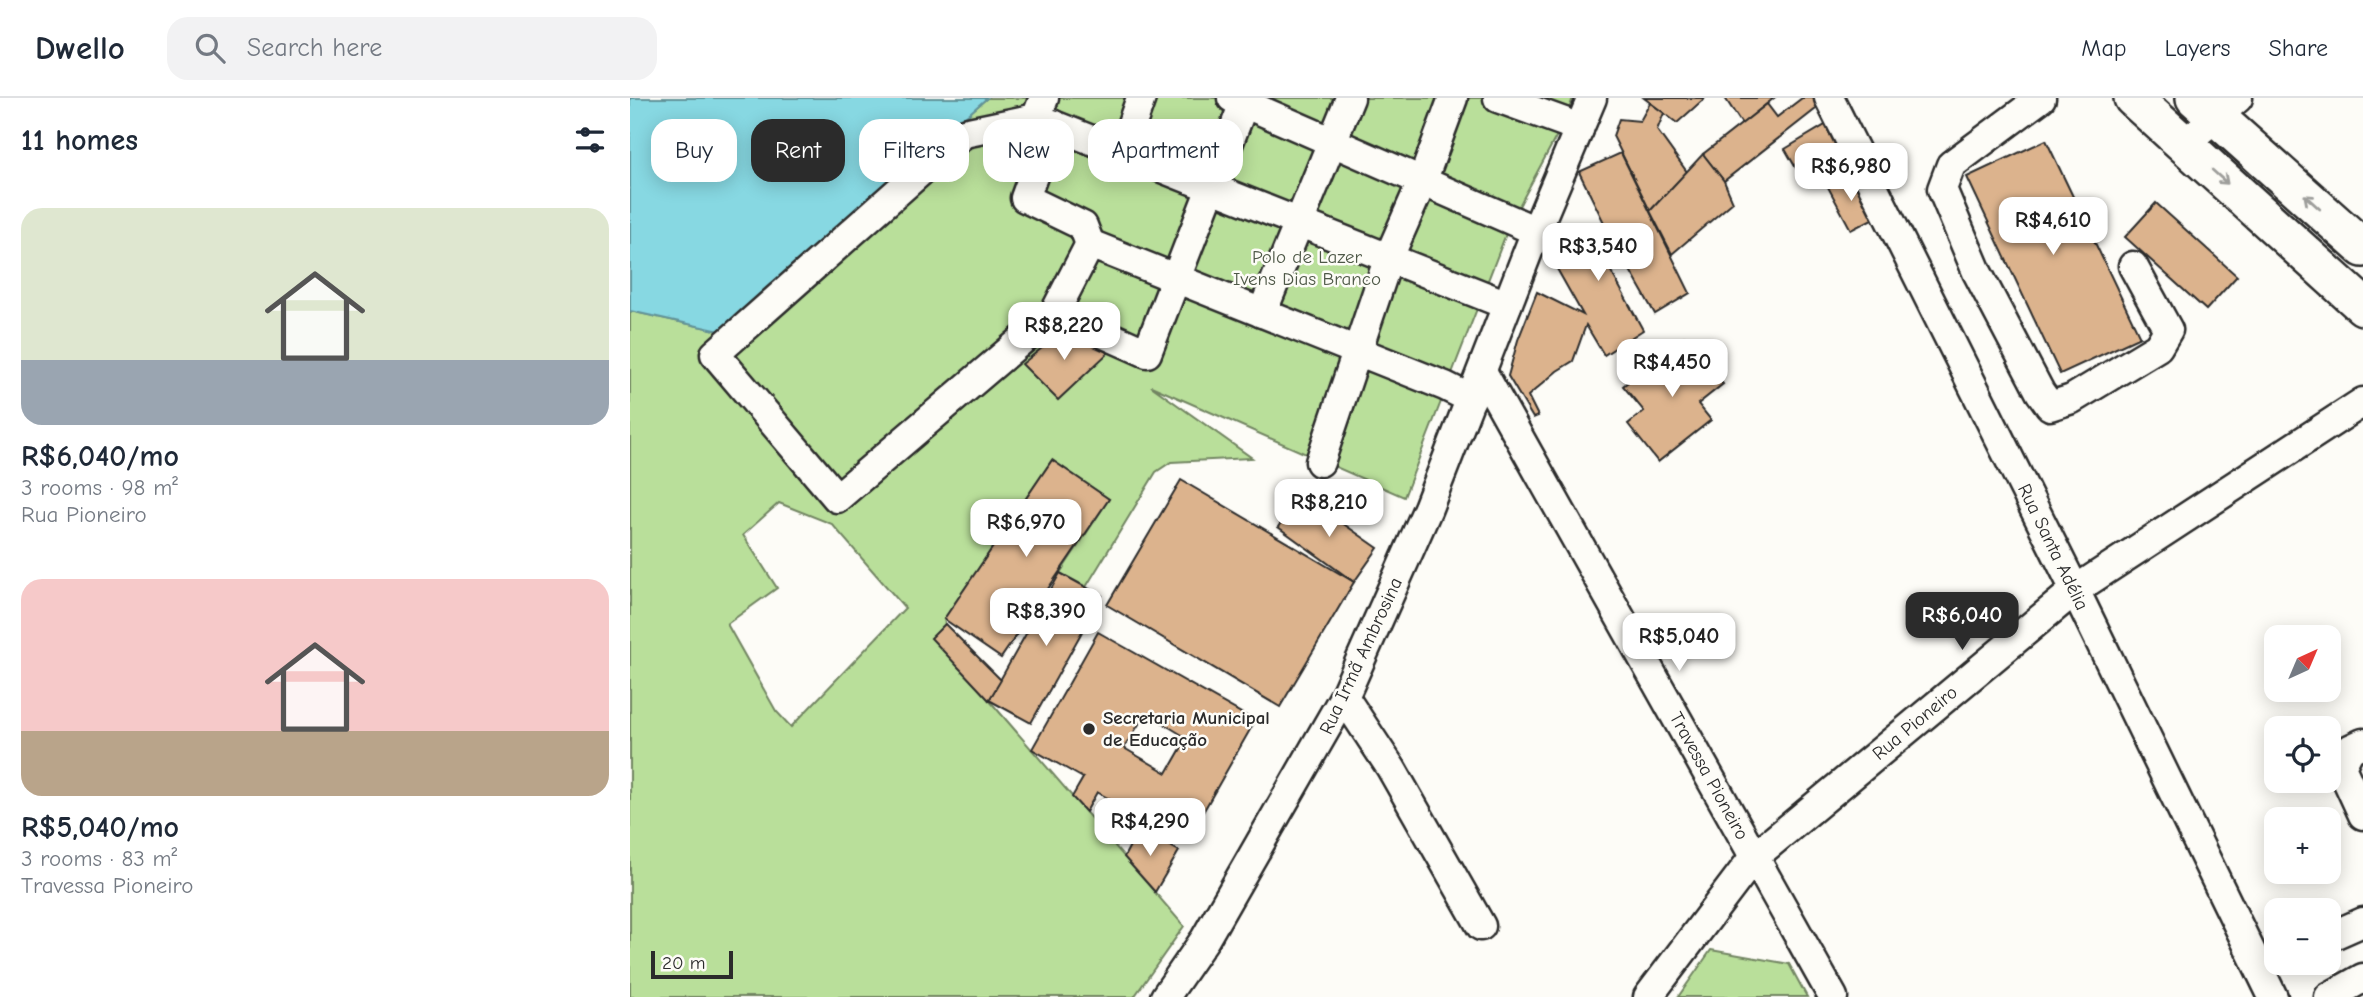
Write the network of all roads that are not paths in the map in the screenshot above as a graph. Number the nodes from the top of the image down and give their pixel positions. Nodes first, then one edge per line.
1 (1141, 98) edge
2 (1350, 98) edge
3 (1453, 98) edge
4 (1498, 98) edge
5 (1592, 98) edge
6 (1829, 98) edge
7 (2041, 98) edge
8 (2133, 98) edge
9 (1241, 100) edge
10 (2216, 104) edge
11 (1044, 113) edge
12 (1134, 119) edge
13 (1579, 130) junction
14 (1088, 135) edge
15 (1333, 142) junction
16 (2184, 145) junction
17 (1198, 182) edge
18 (1422, 182) junction
19 (1211, 187) junction
20 (1299, 222) junction
21 (1536, 231) junction
22 (1090, 244) junction
23 (2363, 248) edge
24 (1389, 257) junction
25 (2133, 266) dead end
26 (1176, 278) junction
27 (1507, 305) junction
28 (2363, 306) edge
29 (1055, 312) junction
30 (1262, 313) junction
31 (1356, 350) junction
32 (1483, 373) junction
33 (1471, 399) junction
34 (2361, 409) edge
35 (1320, 462) dead end
36 (2075, 590) junction
37 (1344, 697) junction
38 (2363, 743) edge
39 (2363, 815) edge
40 (1754, 857) junction
41 (2363, 922) edge
42 (1481, 926) dead end
43 (2341, 932) edge
44 (2363, 978) edge
45 (1165, 997) edge
46 (1648, 997) edge
47 (1832, 997) edge
48 (2273, 997) edge
49 (2329, 997) edge

1 - 12 street
2 - 15 street
3 - 18 street
4 - 13 street
5 - 13 street, Rua Irmã Ambrosina
6 - 36 street, Rua Santa Adélia
7 - 25 street
8 - 16 main road
9 - 15 street
9 - 19 street
10 - 16 street
23 -> 10 main road
11 - 14 street
11 - 22 street
11 - 29 street
13 - 21 street, Rua Irmã Ambrosina
15 - 18 street
15 - 20 street
16 -> 28 main road
17 - 19 street
18 - 21 street
18 - 24 street
19 - 20 street
19 - 26 street
20 - 24 street
20 - 30 street
21 - 27 street, Rua Irmã Ambrosina
22 - 26 street
22 - 29 street
24 - 27 street
24 - 31 street
26 - 29 street
26 - 30 street
27 - 32 street, Rua Irmã Ambrosina
30 - 31 street
31 - 33 street
31 - 35 street
32 - 33 street, Rua Irmã Ambrosina
32 - 40 street, Travessa Pioneiro
33 - 37 street, Rua Irmã Ambrosina
34 - 36 street, Rua Pioneiro
36 - 40 street, Rua Pioneiro
36 - 48 street, Rua Santa Adélia
37 - 42 street
37 - 45 street, Rua Irmã Ambrosina
38 - 39 street
40 - 46 street, Rua Pioneiro
40 - 47 street, Travessa Pioneiro
41 - 43 street
44 - 49 street

